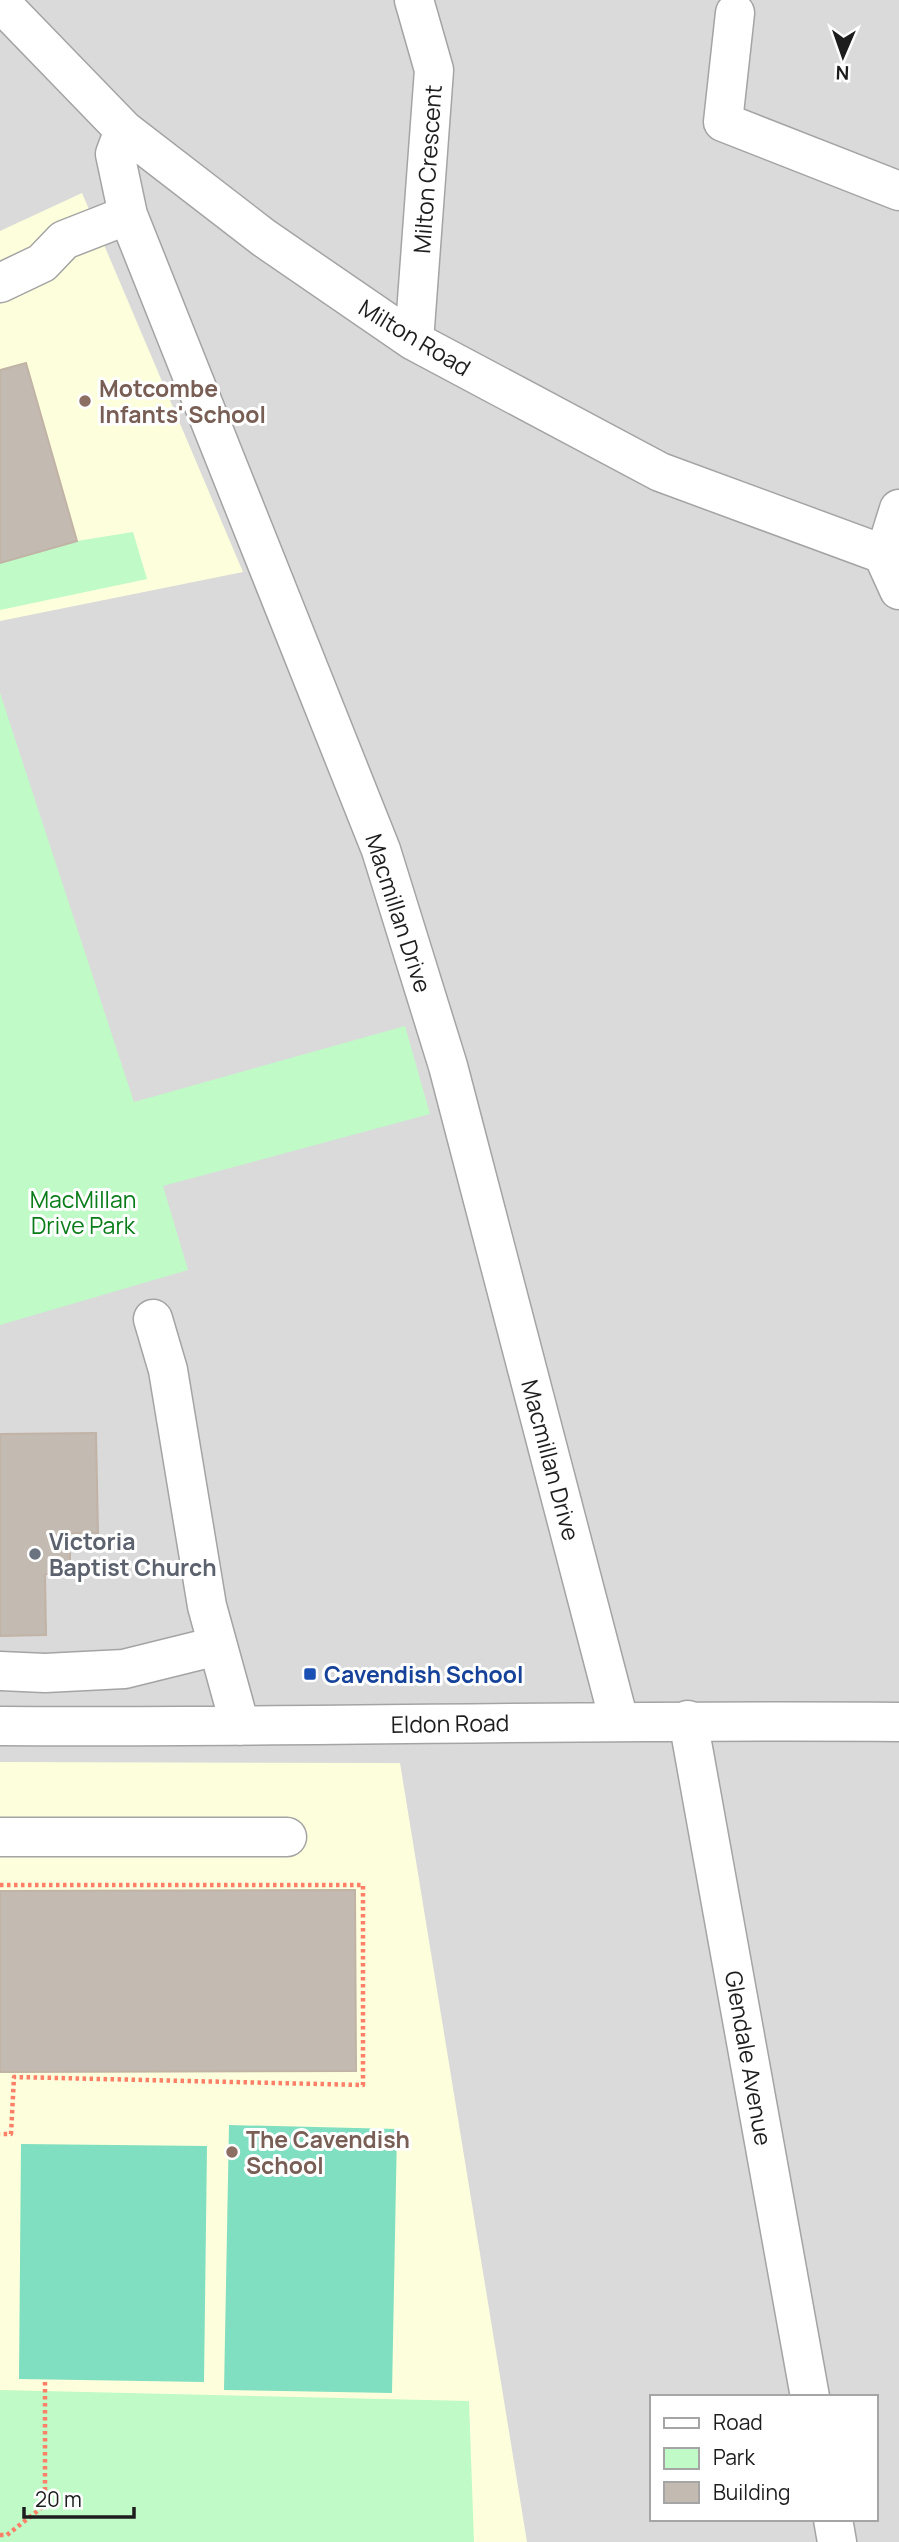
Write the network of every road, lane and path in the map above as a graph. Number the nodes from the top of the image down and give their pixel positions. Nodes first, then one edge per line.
1 (414, 0) edge
2 (0, 2) edge
3 (736, 13) dead end
4 (124, 130) junction
5 (899, 191) edge
6 (128, 215) junction
7 (0, 284) edge
8 (414, 341) junction
9 (899, 509) edge
10 (894, 569) edge
11 (153, 1319) dead end
12 (217, 1646) junction
13 (0, 1671) edge
14 (688, 1720) junction
15 (619, 1721) junction
16 (899, 1722) edge
17 (0, 1726) edge
18 (240, 1726) junction
19 (0, 1837) edge
20 (286, 1838) dead end
21 (0, 1885) edge
22 (0, 2134) edge
23 (45, 2380) dead end
24 (810, 2395) edge
25 (833, 2521) edge
26 (0, 2535) edge
27 (837, 2542) edge

1 - 8 street, Milton Crescent
2 - 4 street, Milton Road
3 - 5 street
4 - 6 street, Macmillan Drive
4 - 8 street, Milton Road
6 - 7 street
6 - 15 street, Macmillan Drive
8 - 10 street, Milton Road
9 - 10 street
11 - 12 street
12 - 13 street
12 - 18 street
14 - 15 street, Eldon Road
14 - 16 street, Eldon Road
14 - 24 street, Glendale Avenue
15 - 18 street, Eldon Road
17 - 18 street, Eldon Road
19 - 20 street
21 - 22 path
23 - 26 path
25 - 27 street

